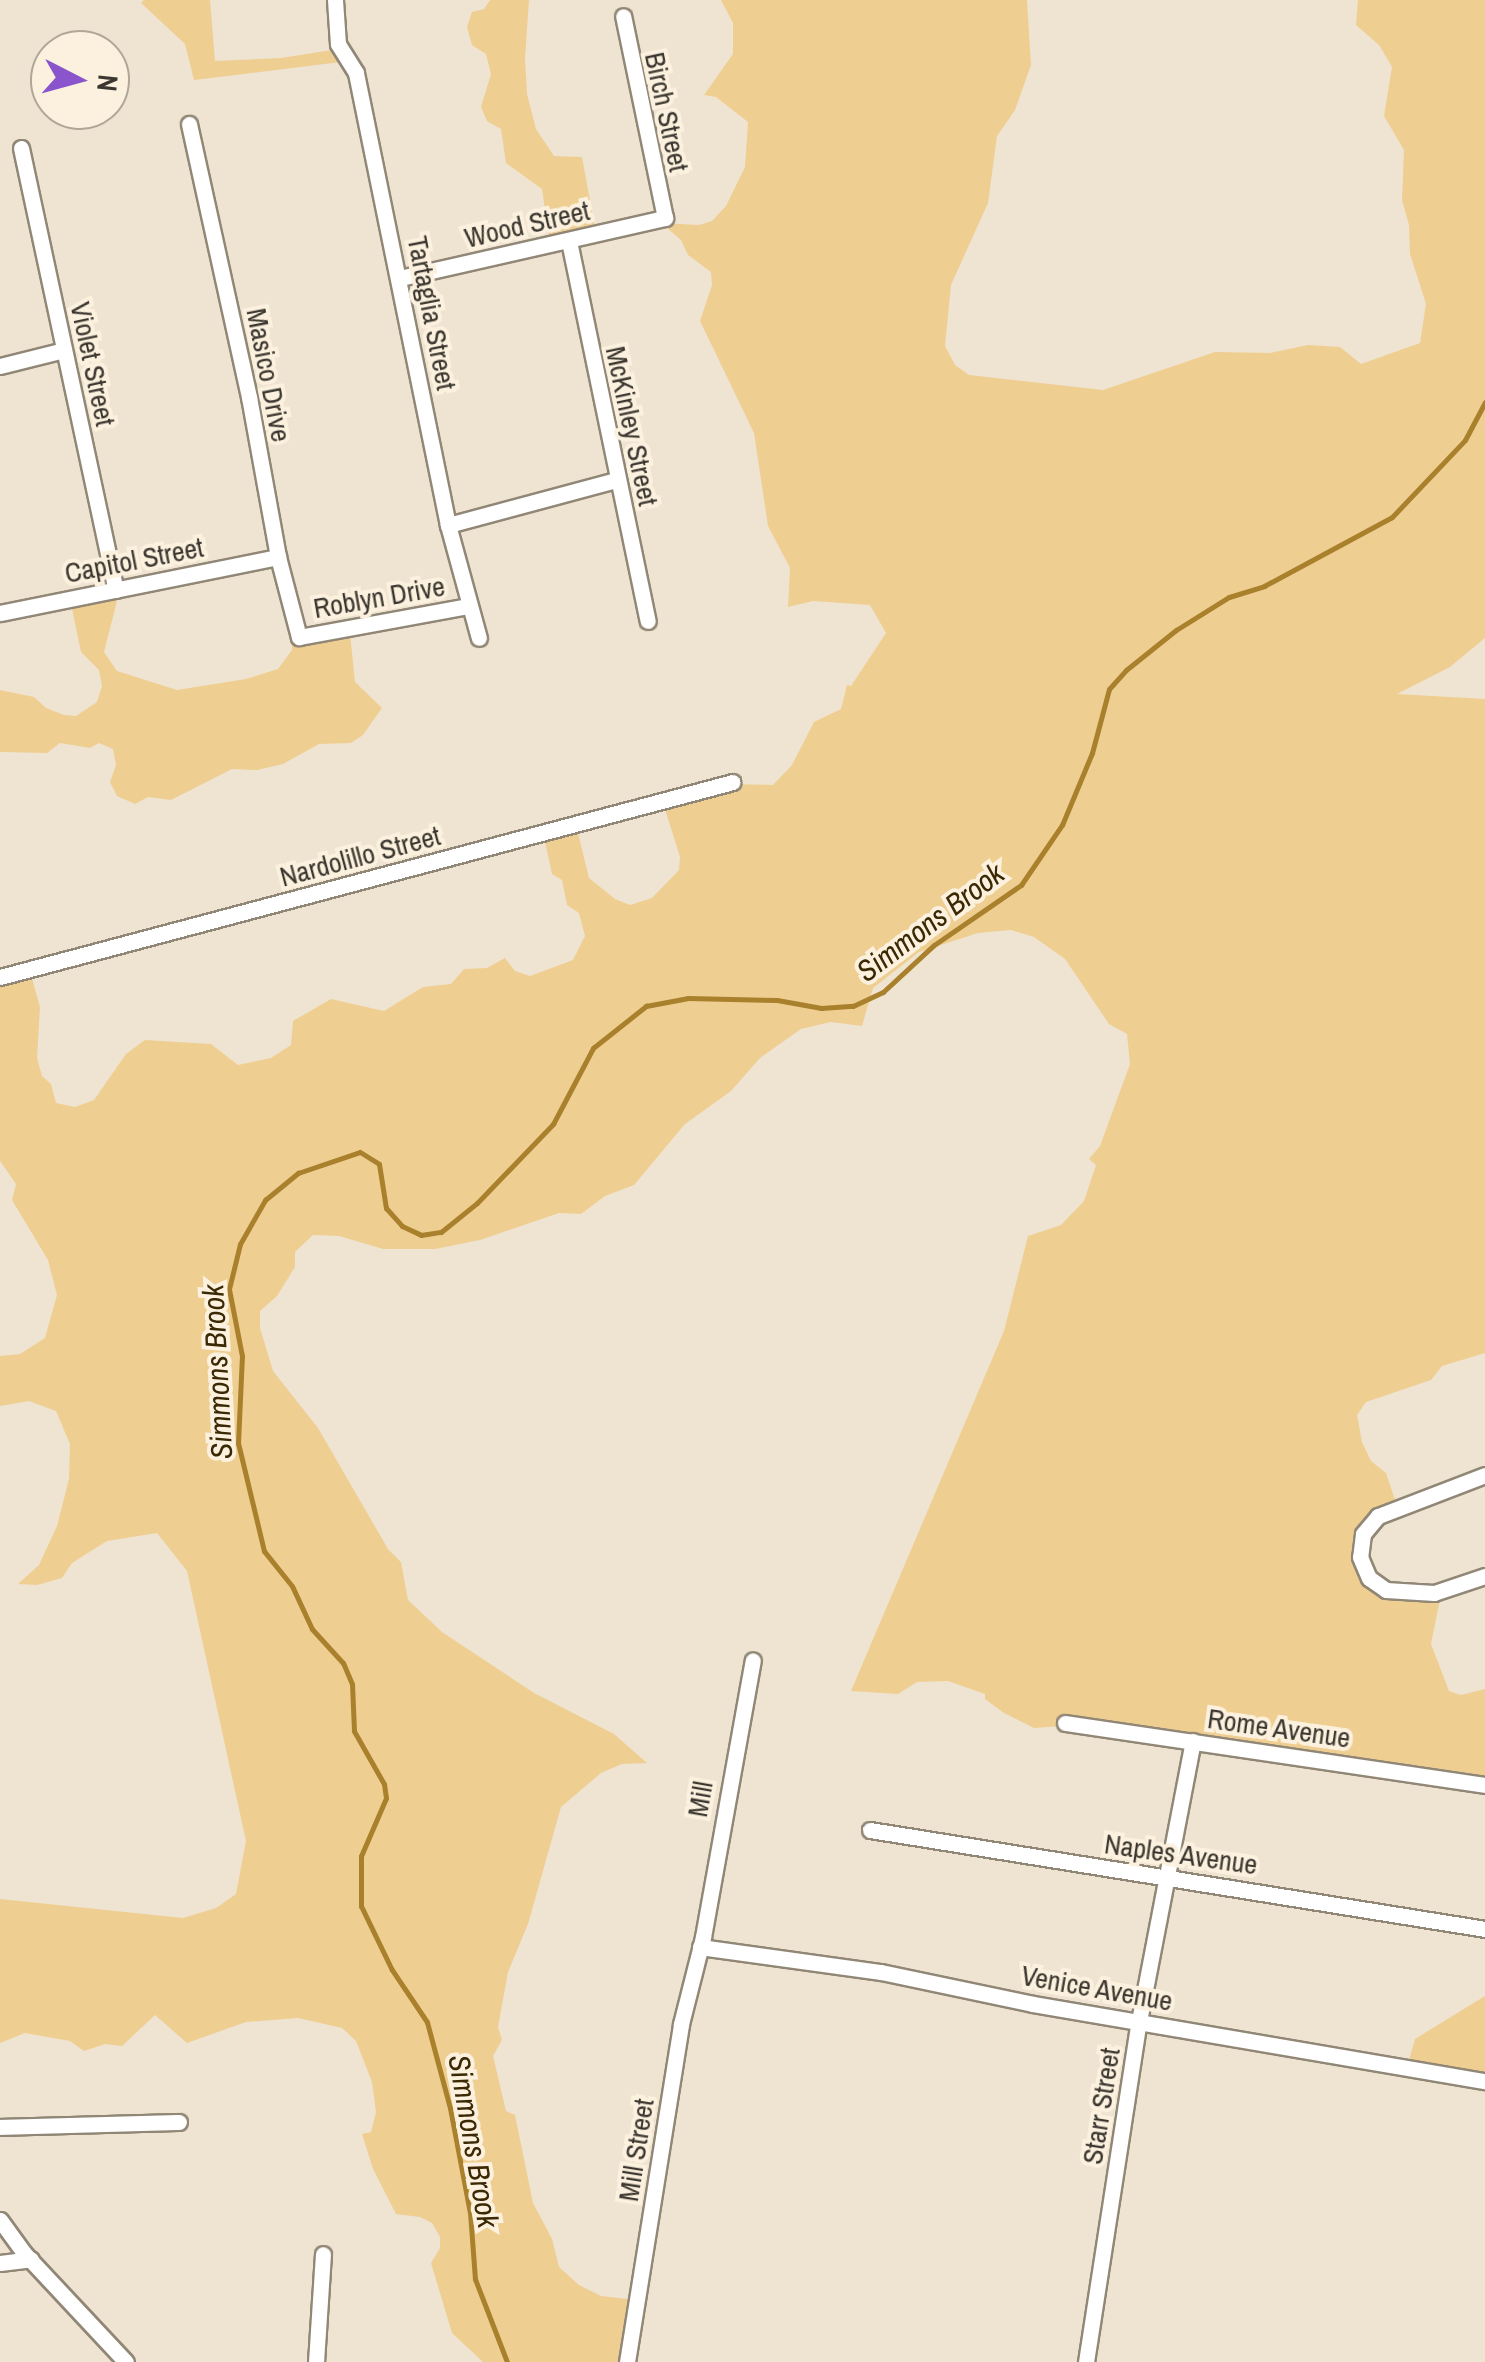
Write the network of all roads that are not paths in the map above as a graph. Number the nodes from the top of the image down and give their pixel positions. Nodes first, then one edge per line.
1 (336, 0) edge
2 (622, 16) dead end
3 (189, 124) dead end
4 (21, 148) dead end
5 (665, 218) joint
6 (568, 241) junction
7 (400, 278) junction
8 (64, 350) junction
9 (0, 366) edge
10 (616, 480) junction
11 (448, 525) junction
12 (278, 556) junction
13 (116, 590) junction
14 (468, 606) junction
15 (0, 613) edge
16 (648, 621) dead end
17 (299, 637) joint
18 (478, 638) dead end
19 (733, 782) dead end
20 (0, 977) edge
21 (1485, 1475) edge
22 (1485, 1576) edge
23 (753, 1660) dead end
24 (1065, 1723) dead end
25 (1193, 1741) junction
26 (1485, 1785) edge
27 (870, 1830) dead end
28 (1166, 1875) junction
29 (1485, 1929) edge
30 (700, 1948) junction
31 (1139, 2021) junction
32 (1485, 2081) edge
33 (179, 2122) dead end
34 (0, 2127) edge
35 (0, 2220) edge
36 (323, 2254) dead end
37 (31, 2260) junction
38 (0, 2263) edge
39 (126, 2362) edge
40 (316, 2362) edge
41 (627, 2362) edge
42 (1086, 2362) edge

1 - 7 street, Tartaglia Street
2 - 5 street, Birch Street
3 - 12 street, Masico Drive
4 - 8 street, Violet Street
5 - 6 street, Wood Street
6 - 7 street, Wood Street
6 - 10 street, McKinley Street
7 - 11 street, Tartaglia Street
8 - 9 street
8 - 13 street, Violet Street
10 - 11 street
10 - 16 street, McKinley Street
11 - 14 street, Tartaglia Street
12 - 13 street, Capitol Street
12 - 17 street, Masico Drive
13 - 15 street, Capitol Street
14 - 17 street, Roblyn Drive
14 - 18 street, Tartaglia Street
19 - 20 street, Nardolillo Street
21 - 22 street
23 - 30 street, Mill
24 - 25 street, Rome Avenue
25 - 26 street, Rome Avenue
25 - 28 street, Starr Street
27 - 28 street, Naples Avenue
28 - 29 street, Naples Avenue
28 - 31 street, Starr Street
30 - 31 street, Venice Avenue
30 - 41 street, Mill Street
31 - 32 street, Venice Avenue
31 - 42 street, Starr Street
33 - 34 street
35 - 37 street
36 - 40 street
37 - 38 street
37 - 39 street

